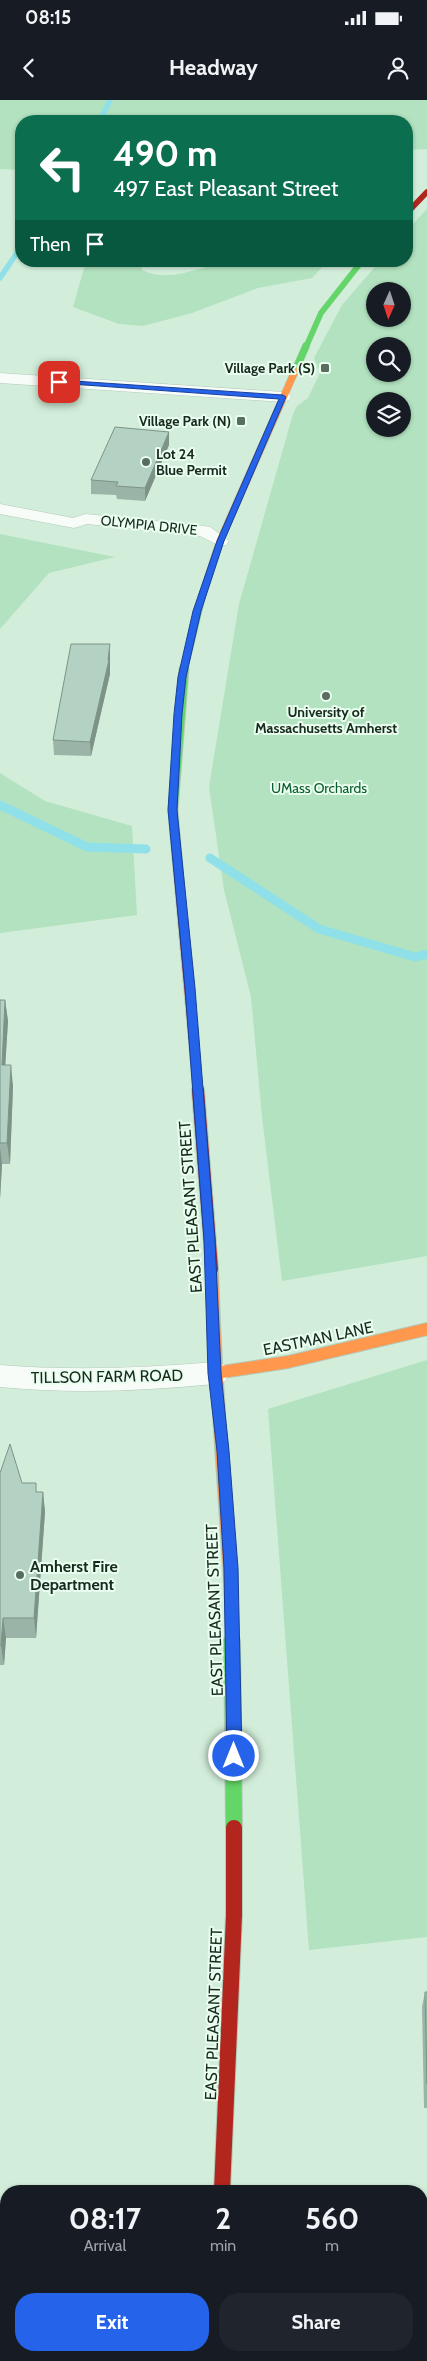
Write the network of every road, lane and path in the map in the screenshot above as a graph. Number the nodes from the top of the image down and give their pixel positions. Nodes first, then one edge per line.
1 (427, 192) edge
2 (413, 207) edge
3 (357, 267) edge
4 (0, 378) edge
5 (283, 397) junction
6 (0, 509) edge
7 (220, 541) junction
8 (427, 1329) edge
9 (214, 1373) junction
10 (0, 1376) edge
11 (222, 2185) edge

1 - 2 main road
3 - 5 main road, EAST PLEASANT STREET
4 - 5 street
5 - 7 main road, EAST PLEASANT STREET
6 - 7 street, OLYMPIA DRIVE
7 - 9 main road, EAST PLEASANT STREET
8 - 9 main road, EASTMAN LANE
9 - 10 street, TILLSON FARM ROAD
9 - 11 main road, EAST PLEASANT STREET

